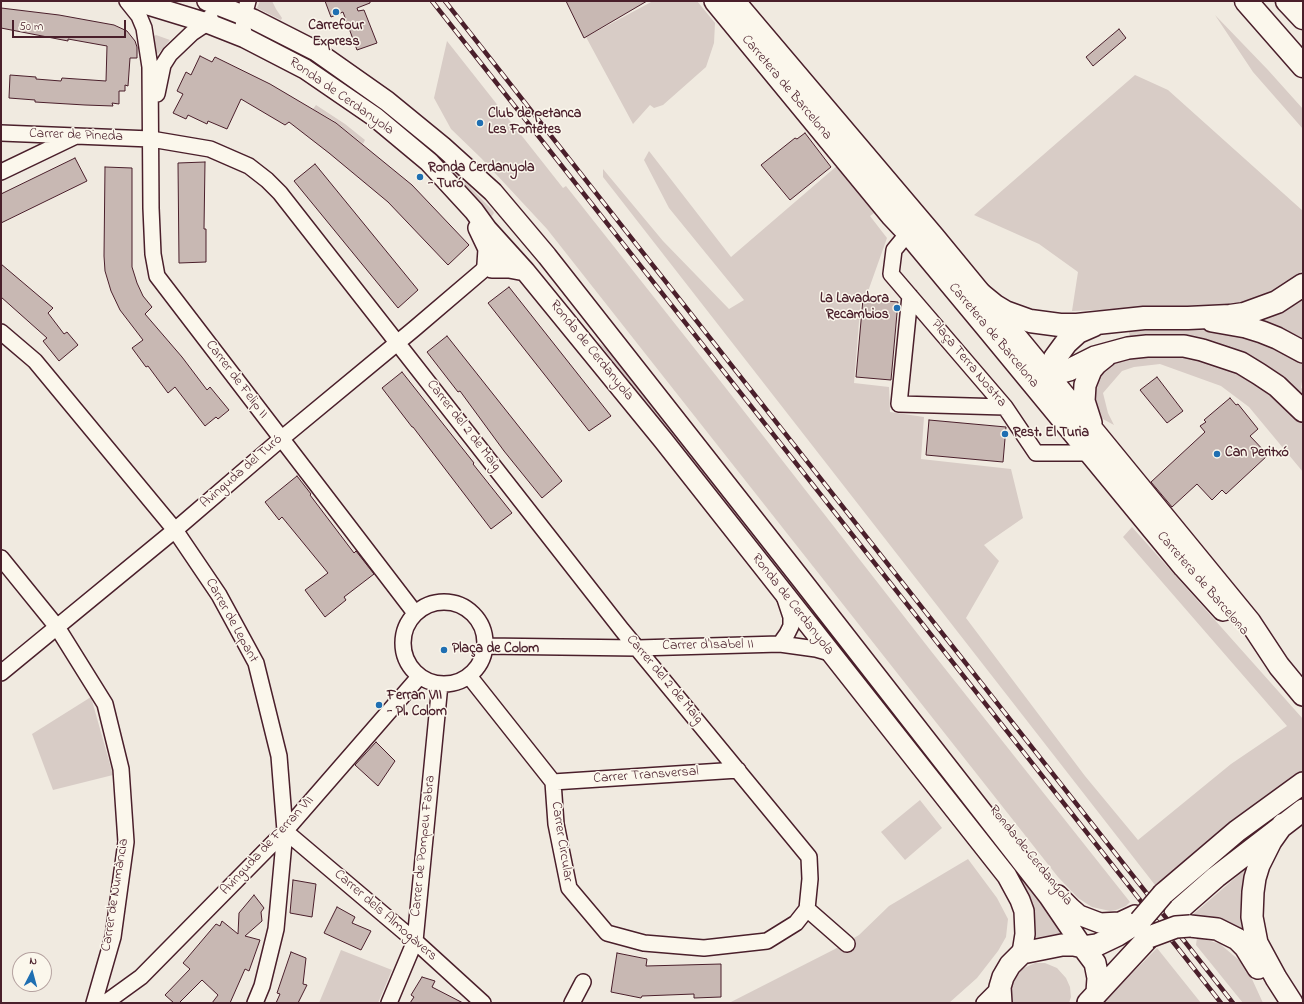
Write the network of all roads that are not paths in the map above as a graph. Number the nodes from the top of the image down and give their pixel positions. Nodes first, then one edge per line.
1 (127, 1) edge
2 (135, 1) edge
3 (206, 1) edge
4 (714, 1) edge
5 (726, 1) edge
6 (734, 1) edge
7 (1246, 1) edge
8 (1287, 1) edge
9 (246, 8) edge
10 (1303, 18) edge
11 (207, 23) junction
12 (245, 38) junction
13 (748, 42) junction
14 (1303, 66) edge
15 (798, 76) junction
16 (1, 133) edge
17 (78, 135) junction
18 (151, 139) junction
19 (435, 141) junction
20 (429, 162) junction
21 (1, 172) edge
22 (908, 234) junction
23 (506, 251) junction
24 (487, 268) junction
25 (525, 271) junction
26 (1303, 285) edge
27 (979, 293) junction
28 (910, 296) junction
29 (1188, 318) junction
30 (1102, 322) junction
31 (987, 328) junction
32 (1, 332) edge
33 (397, 343) junction
34 (1113, 352) junction
35 (1303, 352) edge
36 (625, 355) junction
37 (1047, 375) junction
38 (1005, 407) junction
39 (1303, 411) edge
40 (281, 439) junction
41 (1093, 444) junction
42 (1110, 476) junction
43 (175, 530) junction
44 (1, 558) edge
45 (782, 593) junction
46 (415, 613) junction
47 (57, 627) junction
48 (780, 644) junction
49 (486, 646) junction
50 (637, 648) junction
51 (830, 653) junction
52 (1279, 666) junction
53 (1, 673) edge
54 (469, 676) junction
55 (419, 677) junction
56 (440, 684) junction
57 (1303, 695) edge
58 (738, 770) junction
59 (954, 775) junction
60 (553, 782) junction
61 (1296, 788) edge
62 (1303, 810) edge
63 (1282, 824) junction
64 (286, 831) junction
65 (807, 909) junction
66 (1183, 919) junction
67 (1141, 924) junction
68 (415, 941) junction
69 (846, 944) dead end
70 (1083, 947) junction
71 (1022, 953) junction
72 (583, 982) dead end
73 (1000, 995) edge
74 (1092, 998) edge
75 (94, 1003) edge
76 (105, 1003) edge
77 (255, 1003) edge
78 (389, 1003) edge
79 (483, 1003) edge
80 (572, 1003) edge
81 (984, 1003) edge
82 (1278, 1003) edge
83 (1292, 1003) edge

1 - 18 street, Carrer de Felip II
2 - 11 street, Ronda de Cerdanyola
3 - 9 street, Ronda de Cerdanyola
3 - 11 street
4 - 13 main road, Carretera de Barcelona
5 - 13 main road
6 - 15 main road, Carretera de Barcelona
7 - 14 highway
8 - 10 highway
9 - 12 street
9 - 19 street, Ronda de Cerdanyola
11 - 12 street, Ronda de Cerdanyola
11 - 18 street, Carrer de Felip II
12 - 20 street, Ronda de Cerdanyola
13 - 15 main road
13 - 22 main road, Carretera de Barcelona
15 - 27 main road, Carretera de Barcelona
16 - 17 street, Carrer de Pineda
17 - 18 street, Carrer de Pineda
17 - 21 street
18 - 33 street, Carrer del 2 de Maig
18 - 40 street, Carrer de Felip II
19 - 23 street, Ronda de Cerdanyola
19 - 36 street, Ronda de Cerdanyola
20 - 23 street, Ronda de Cerdanyola
20 - 24 street
22 - 28 street, Plaça Terra Nostra
22 - 31 main road, Carretera de Barcelona
23 - 24 street, Avinguda del Turó
23 - 25 street, Ronda de Cerdanyola
23 - 36 street, Ronda de Cerdanyola
24 - 25 street
24 - 33 street, Avinguda del Turó
25 - 45 street, Ronda de Cerdanyola
26 - 29 highway
27 - 30 highway
27 - 37 main road, Carretera de Barcelona
28 - 38 street, Plaça Terra Nostra
28 - 38 street
29 - 30 highway
29 - 35 main road
30 - 37 highway
31 - 37 main road
31 - 41 main road, Carretera de Barcelona
32 - 43 street, Carrer de Lepant
33 - 40 street, Avinguda del Turó
33 - 50 street, Carrer del 2 de Maig
34 - 37 main road
34 - 39 main road
34 - 41 main road
36 - 59 street, Ronda de Cerdanyola
37 - 41 main road, Carretera de Barcelona
37 - 42 main road
38 - 41 street, Plaça Terra Nostra
40 - 43 street, Avinguda del Turó
40 - 46 street, Carrer de Felip II
41 - 42 main road, Carretera de Barcelona
41 - 52 main road, Carretera de Barcelona
42 - 52 main road, Carretera de Barcelona
43 - 47 street, Avinguda del Turó
43 - 64 street, Carrer de Lepant
44 - 47 street, Carrer de Numància
45 - 48 street
45 - 51 street, Ronda de Cerdanyola
46 - 49 street
46 - 55 street
47 - 53 street, Avinguda del Turó
47 - 75 street, Carrer de Numància
48 - 50 street, Carrer d'Isabel II
48 - 51 street, Carrer d'Isabel II
49 - 50 street, Carrer d'Isabel II
49 - 54 street
50 - 58 street, Carrer del 2 de Maig
51 - 71 street, Ronda de Cerdanyola
52 - 57 main road, Carretera de Barcelona
54 - 56 street
54 - 60 street, Carrer Circular
55 - 56 street
55 - 64 street, Avinguda de Ferran VII
56 - 68 street, Carrer de Pompeu Fabra
58 - 60 street, Carrer Transversal
58 - 65 street
59 - 67 street, Ronda de Cerdanyola
59 - 70 street, Ronda de Cerdanyola
60 - 65 street, Carrer Circular
61 - 67 main road, bridge
62 - 63 main road
63 - 66 main road
63 - 83 main road
64 - 68 street, Carrer dels Almogàvers
64 - 76 street, Avinguda de Ferran VII
64 - 77 street, Carrer de Lepant
65 - 69 street
66 - 67 main road
66 - 82 main road
67 - 70 main road
67 - 74 main road
68 - 78 street, Carrer de Pompeu Fabra
68 - 79 street, Carrer dels Almogàvers
70 - 71 main road
70 - 74 main road
71 - 73 main road
72 - 80 street
73 - 81 street

